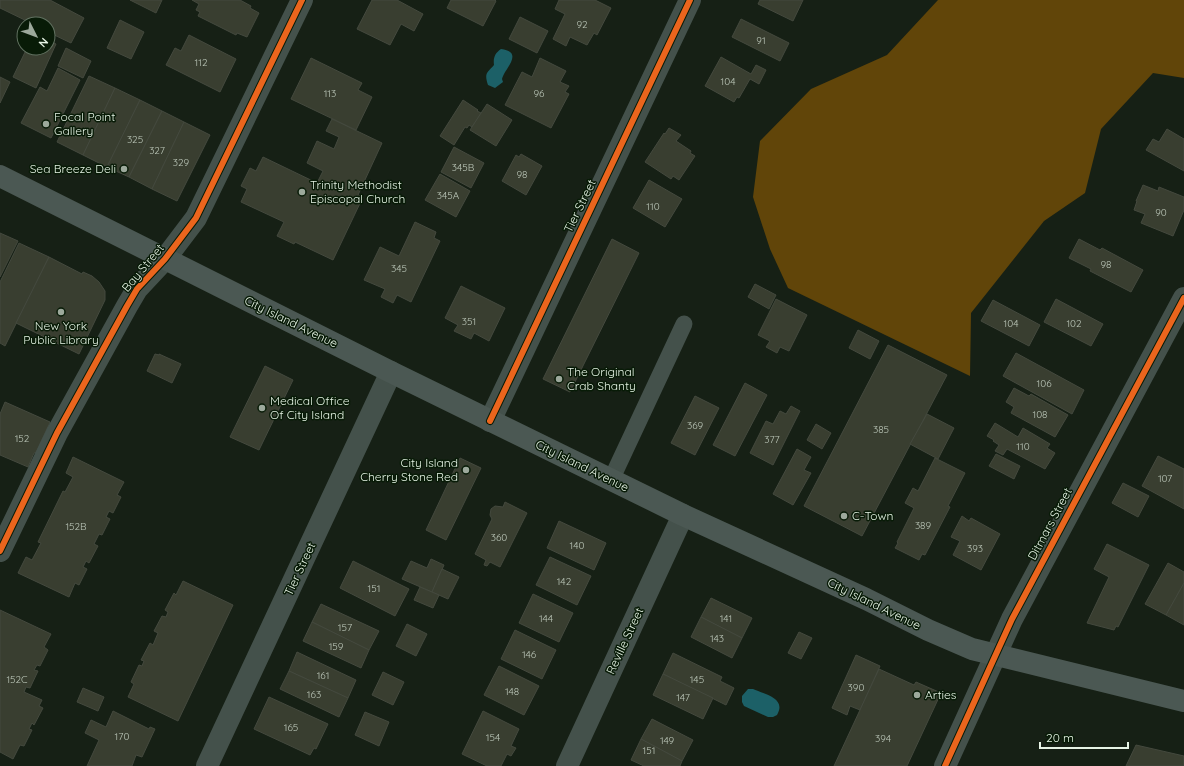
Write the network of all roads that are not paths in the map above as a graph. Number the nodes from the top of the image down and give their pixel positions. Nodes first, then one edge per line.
1 (302, 0) edge
2 (690, 0) edge
3 (0, 176) edge
4 (165, 259) junction
5 (1184, 298) edge
6 (1178, 322) edge
7 (684, 324) dead end
8 (391, 372) junction
9 (490, 420) junction
10 (612, 480) junction
11 (683, 515) junction
12 (0, 551) edge
13 (995, 655) junction
14 (1184, 701) edge
15 (207, 766) edge
16 (567, 766) edge
17 (945, 766) edge

1 - 4 street, Bay Street
2 - 9 street, Tier Street
3 - 4 main road, City Island Avenue
4 - 8 main road, City Island Avenue
4 - 12 street, Bay Street
5 - 6 street, Ditmars Street
6 - 13 street, Ditmars Street
7 - 10 lane
8 - 9 main road, City Island Avenue
8 - 15 street, Tier Street
9 - 10 main road, City Island Avenue
10 - 11 main road, City Island Avenue
11 - 13 main road, City Island Avenue
11 - 16 street, Reville Street
13 - 14 main road, City Island Avenue
13 - 17 street, Ditmars Street

